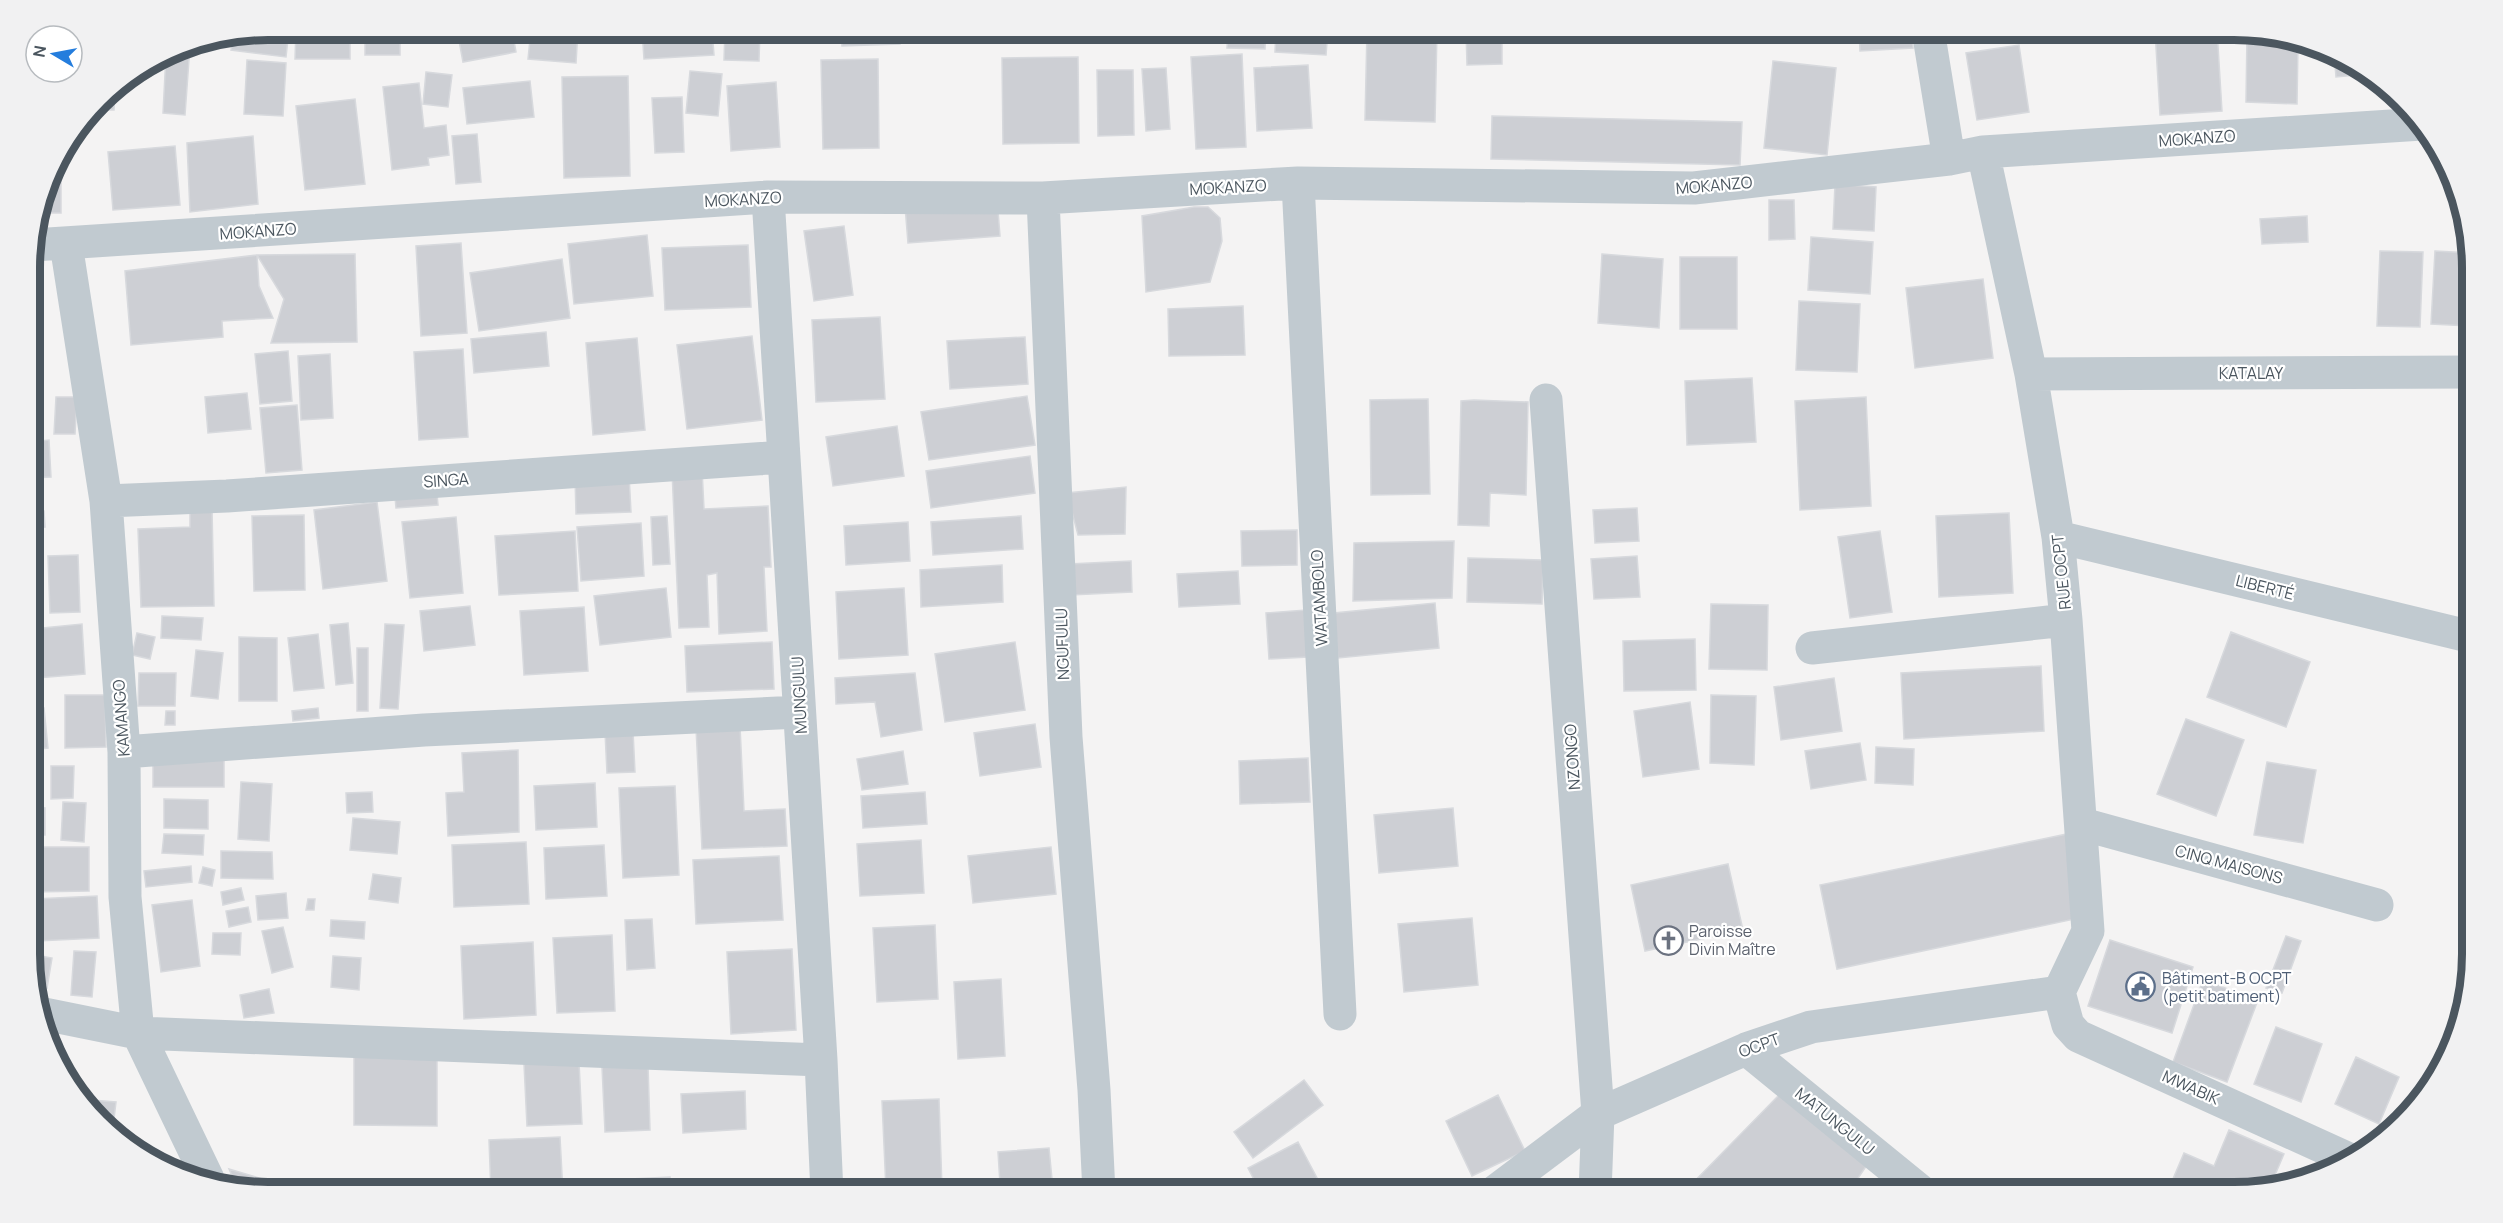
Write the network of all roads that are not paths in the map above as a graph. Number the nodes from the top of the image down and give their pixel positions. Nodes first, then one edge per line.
1 (1930, 40) edge
2 (2411, 125) edge
3 (1983, 152) junction
4 (1949, 159) junction
5 (1298, 183) junction
6 (768, 197) junction
7 (1043, 198) junction
8 (66, 244) junction
9 (42, 245) edge
10 (2462, 372) edge
11 (2031, 374) junction
12 (1546, 400) dead end
13 (784, 457) junction
14 (106, 501) junction
15 (2058, 537) junction
16 (2066, 620) junction
17 (2462, 635) edge
18 (1812, 648) dead end
19 (800, 712) junction
20 (124, 752) junction
21 (2082, 824) junction
22 (2377, 905) dead end
23 (2059, 992) junction
24 (1340, 1014) dead end
25 (49, 1015) edge
26 (138, 1033) junction
27 (1746, 1049) junction
28 (821, 1060) junction
29 (1598, 1114) junction
30 (2341, 1156) edge
31 (205, 1173) edge
32 (827, 1182) edge
33 (1098, 1182) edge
34 (1508, 1182) edge
35 (1595, 1182) edge
36 (1909, 1182) edge

1 - 4 street
2 - 3 street, MOKANZO
3 - 4 street, MOKANZO
3 - 11 street, RUE OCPT
4 - 5 street, MOKANZO
5 - 7 street, MOKANZO
5 - 24 street, WATAMBOLO
6 - 7 street, MOKANZO
6 - 8 street, MOKANZO
6 - 13 street, MUNGULU
7 - 33 street, NGUFULU
8 - 9 street, MOKANZO
8 - 14 street, KAMANGO
10 - 11 street, KATALAY
11 - 15 street, RUE OCPT
12 - 29 street, NZONGO
13 - 14 street, SINGA
13 - 19 street, MUNGULU
14 - 20 street, KAMANGO
15 - 16 street, RUE OCPT
15 - 17 street, LIBERTÉ
16 - 18 street
16 - 21 street, RUE OCPT
19 - 20 street
19 - 28 street, MUNGULU
20 - 26 street, KAMANGO
21 - 22 street, CINQ MAISONS
21 - 23 street, RUE OCPT
23 - 27 street, OCPT
23 - 30 street, MWABIK
25 - 26 street
26 - 28 street
26 - 31 street, KAMANGO
27 - 29 street, OCPT
27 - 36 street, MATUNGULU
28 - 32 street, MUNGULU
29 - 34 street, OCPT
29 - 35 street, NZONGO

